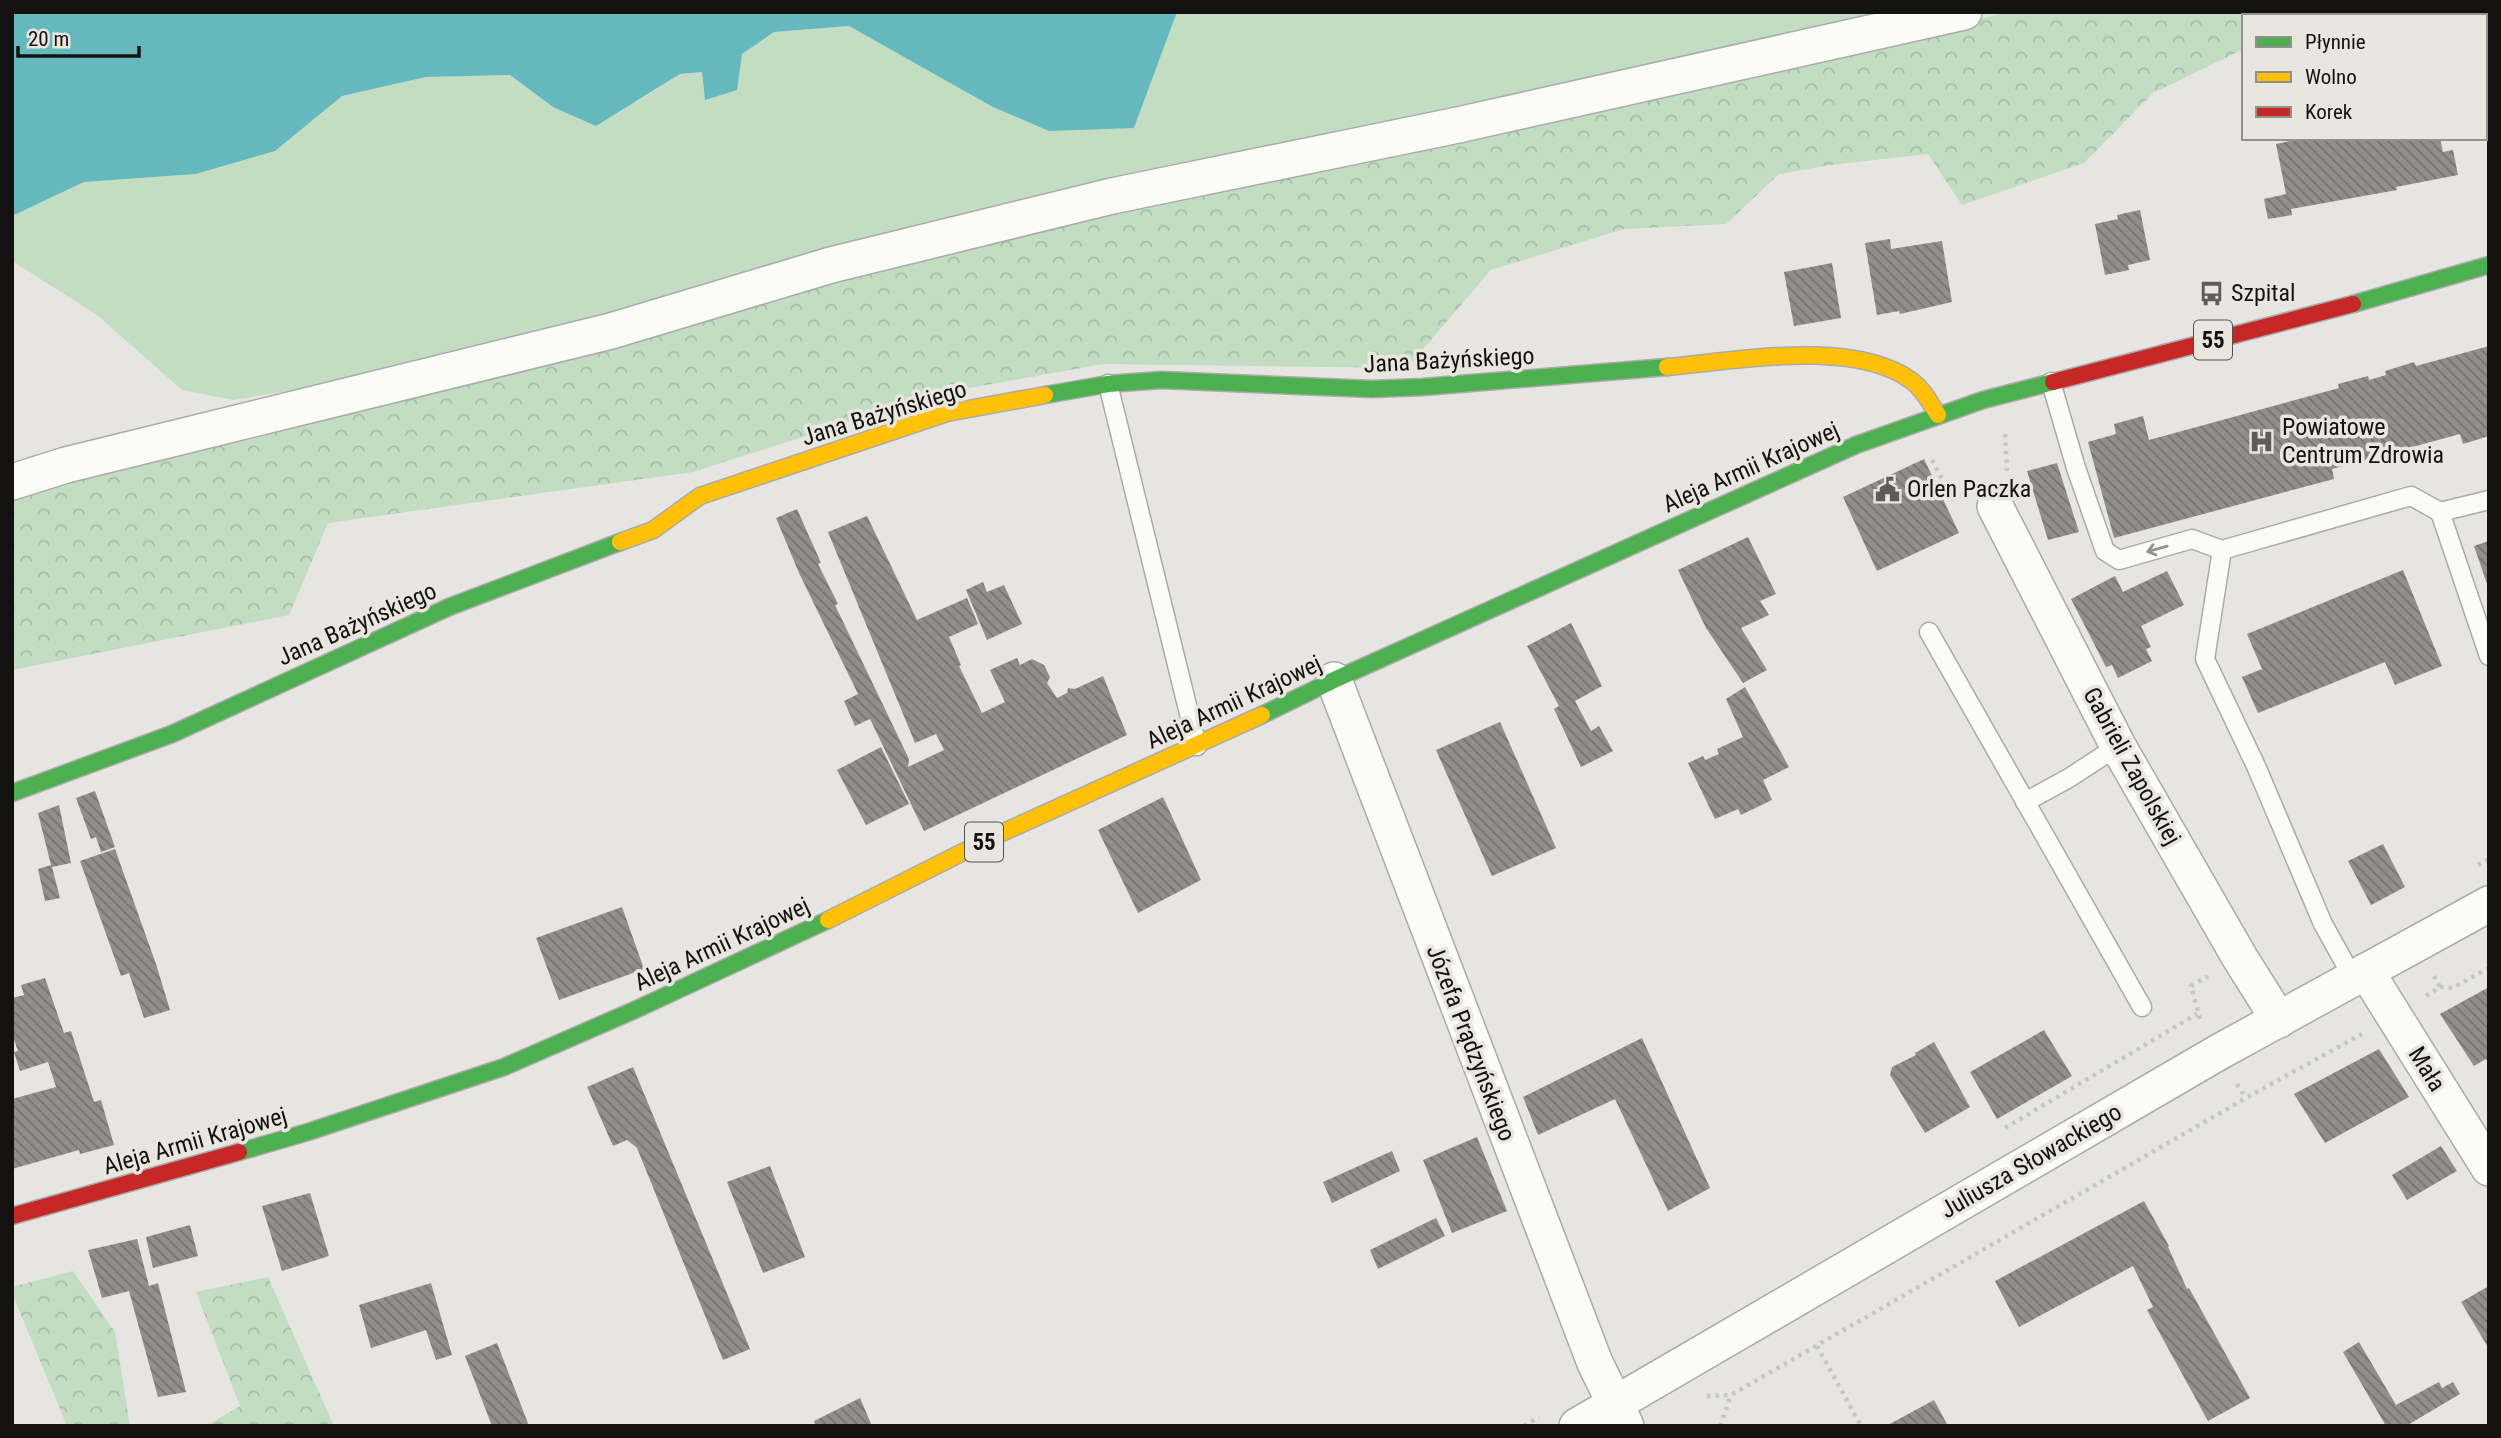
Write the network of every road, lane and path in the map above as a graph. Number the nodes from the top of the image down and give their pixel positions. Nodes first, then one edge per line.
1 (1965, 12) edge
2 (2489, 265) edge
3 (2052, 382) junction
4 (1108, 384) junction
5 (1938, 415) junction
6 (12, 482) edge
7 (2489, 500) edge
8 (1995, 506) dead end
9 (2440, 512) junction
10 (2222, 550) junction
11 (1929, 632) dead end
12 (2489, 656) edge
13 (1334, 680) junction
14 (1197, 746) junction
15 (2118, 746) junction
16 (12, 793) edge
17 (2025, 802) junction
18 (2489, 904) edge
19 (2489, 968) edge
20 (2359, 974) junction
21 (2440, 987) dead end
22 (2142, 1006) dead end
23 (2279, 1020) junction
24 (2246, 1098) dead end
25 (2489, 1168) edge
26 (12, 1216) edge
27 (1817, 1346) junction
28 (1731, 1395) junction
29 (1700, 1397) dead end
30 (1621, 1414) edge
31 (1577, 1426) edge
32 (1720, 1426) edge
33 (1861, 1426) edge

1 - 6 street
2 - 3 main road, Aleja Armii Krajowej / 55
3 - 5 main road, Aleja Armii Krajowej / 55
10 -> 3 lane
4 - 5 main road, Jana Bażyńskiego
4 - 14 lane
4 - 16 main road, Jana Bażyńskiego
5 - 13 main road, Aleja Armii Krajowej / 55
7 - 9 lane
8 - 15 street, Gabrieli Zapolskiej
9 - 10 lane
9 - 12 lane
10 - 20 lane
11 - 17 lane
13 - 14 main road, Aleja Armii Krajowej / 55
13 - 30 street, Józefa Prądzyńskiego
14 - 26 main road, Aleja Armii Krajowej / 55
15 - 17 lane
15 - 23 street, Gabrieli Zapolskiej
17 - 22 lane
18 - 20 street, Juliusza Słowackiego
19 - 21 path
20 - 23 street, Juliusza Słowackiego
20 - 25 street, Mała
23 - 30 street, Juliusza Słowackiego
24 - 27 path
27 - 28 path
27 - 33 path
28 - 29 path
28 - 32 path
30 - 31 street, Juliusza Słowackiego

